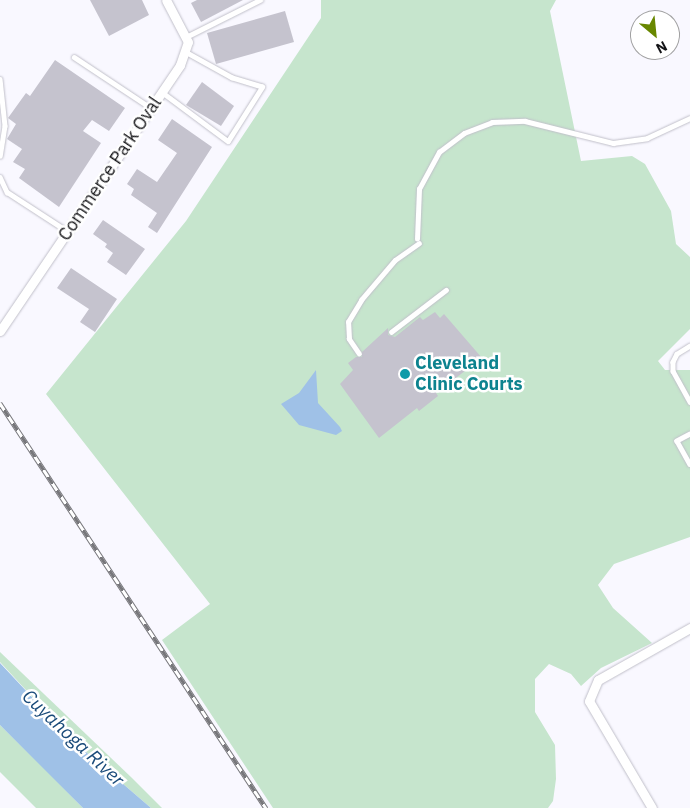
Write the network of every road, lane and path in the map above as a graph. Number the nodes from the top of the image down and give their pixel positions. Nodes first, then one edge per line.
1 (166, 0) edge
2 (260, 0) edge
3 (186, 37) junction
4 (185, 52) junction
5 (74, 57) dead end
6 (0, 79) edge
7 (162, 92) junction
8 (151, 108) junction
9 (690, 118) edge
10 (0, 156) edge
11 (0, 177) edge
12 (68, 232) junction
13 (446, 290) dead end
14 (0, 332) edge
15 (391, 332) dead end
16 (690, 346) edge
17 (359, 354) dead end
18 (690, 402) edge
19 (690, 434) edge
20 (690, 464) edge
21 (690, 628) edge
22 (652, 808) edge

1 - 3 street
2 - 3 lane
3 - 4 street, Commerce Park Oval
4 - 7 street, Commerce Park Oval
4 - 7 lane
5 - 8 lane
6 - 10 lane
7 - 8 street, Commerce Park Oval
8 - 12 street, Commerce Park Oval
9 - 17 lane
11 - 12 lane
12 - 14 street, Commerce Park Oval
13 - 15 lane
16 - 18 lane
19 - 20 lane
21 - 22 street

